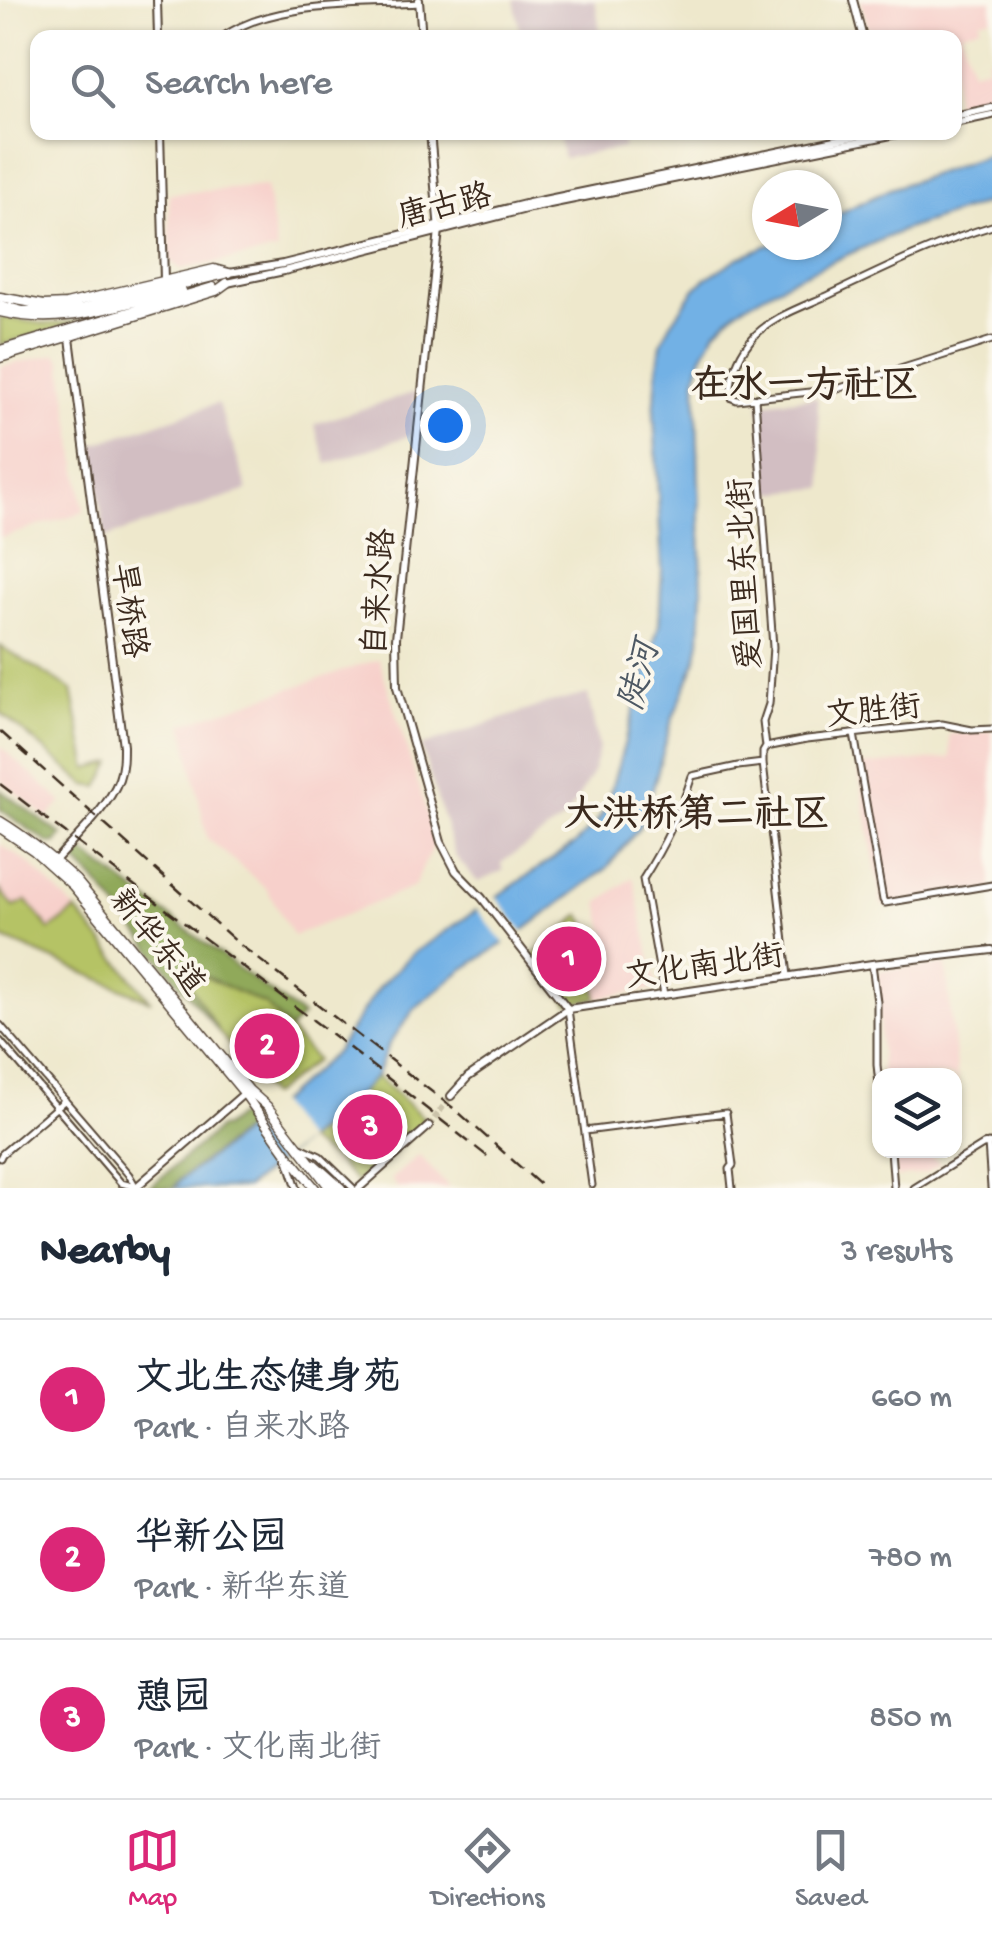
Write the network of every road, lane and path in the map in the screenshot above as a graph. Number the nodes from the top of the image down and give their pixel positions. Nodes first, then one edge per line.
1 (157, 0) edge
2 (853, 0) edge
3 (419, 2) edge
4 (158, 30) edge
5 (234, 30) edge
6 (421, 30) edge
7 (861, 30) edge
8 (992, 111) edge
9 (962, 117) edge
10 (160, 140) edge
11 (431, 140) edge
12 (835, 140) edge
13 (861, 140) edge
14 (992, 226) edge
15 (438, 228) junction
16 (228, 278) junction
17 (162, 291) junction
18 (0, 297) edge
19 (0, 309) edge
20 (70, 338) junction
21 (992, 340) edge
22 (0, 354) edge
23 (755, 398) junction
24 (992, 729) edge
25 (854, 734) junction
26 (764, 749) junction
27 (763, 763) junction
28 (0, 824) edge
29 (53, 863) junction
30 (992, 885) edge
31 (992, 950) edge
32 (872, 964) junction
33 (788, 976) junction
34 (664, 994) junction
35 (568, 1008) junction
36 (0, 1025) edge
37 (10, 1036) junction
38 (1, 1044) edge
39 (876, 1068) edge
40 (246, 1092) junction
41 (451, 1096) tunnel mouth
42 (65, 1100) junction
43 (56, 1107) junction
44 (429, 1126) tunnel mouth
45 (585, 1131) junction
46 (990, 1143) edge
47 (297, 1146) junction
48 (286, 1154) junction
49 (0, 1158) edge
50 (307, 1158) junction
51 (892, 1158) edge
52 (298, 1168) junction
53 (592, 1185) dead end
54 (328, 1187) edge
55 (135, 1188) edge
56 (297, 1188) edge
57 (306, 1188) edge
58 (316, 1188) edge
59 (342, 1188) edge
60 (356, 1188) edge
61 (732, 1188) edge
62 (894, 1188) edge
63 (914, 1188) edge
64 (991, 1188) edge

1 - 4 street
2 - 7 street
3 - 5 street
3 - 6 street
8 - 9 street
10 - 17 street
11 - 15 street, 自来水路
12 - 15 street, 唐古路
13 - 15 street, 唐古路
14 - 23 street
15 - 16 street, 唐古路
15 - 35 street, 自来水路
16 - 17 main road
16 - 17 main road
16 - 20 main road
17 - 18 main road
17 - 19 main road
17 - 22 main road
20 - 22 main road
20 - 29 street, 旱桥路
21 - 23 street
23 - 26 street, 爱国里东北街
24 - 25 street, 文胜街
25 - 26 street, 文胜街
25 - 30 street
26 - 27 street, 爱国里东北街
27 - 33 street, 爱国里东北街
27 - 34 street
28 - 29 main road, 新华东道
29 - 40 main road, 新华东道
31 - 32 street, 文化南北街
32 - 33 street, 文化南北街
32 - 39 street
33 - 34 street, 文化南北街
34 - 35 street, 文化南北街
35 - 41 street, 文化南北街
35 - 45 street
36 - 37 street
37 - 38 street
37 - 42 street
38 - 43 street
40 - 47 main road, 新华东道
40 - 48 main road, 新华东道
40 - 55 street
42 - 43 street
42 - 55 street
43 - 49 street
43 - 55 street
44 - 60 street
45 - 53 street
45 - 61 street
46 - 63 street
46 - 64 street
47 - 50 main road
47 - 60 street
48 - 52 main road
48 - 56 street
50 - 54 main road
50 - 59 main road
51 - 62 street
52 - 57 main road
52 - 58 main road

